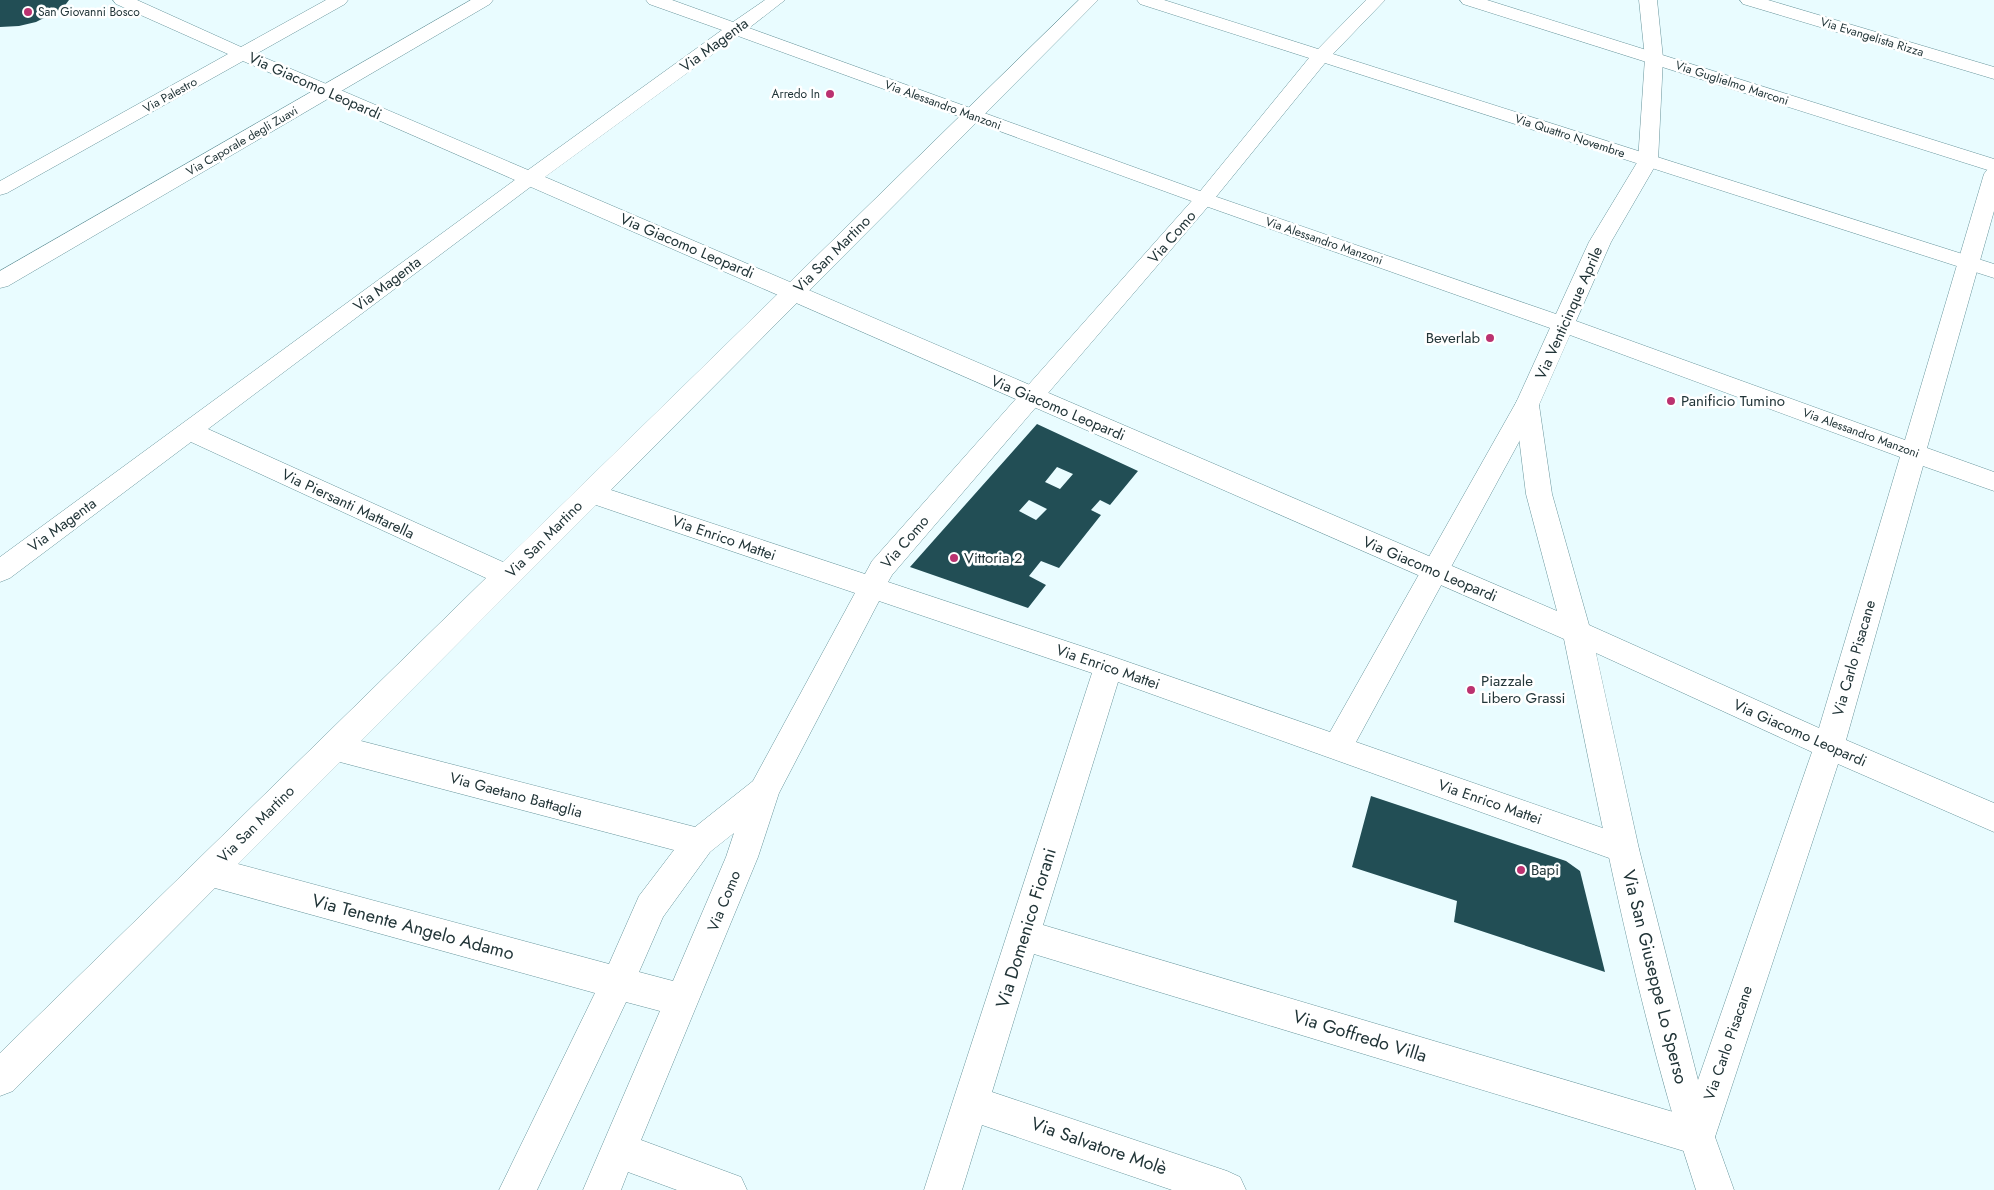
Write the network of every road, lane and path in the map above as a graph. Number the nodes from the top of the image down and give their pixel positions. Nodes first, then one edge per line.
1 (122, 0) edge
2 (339, 0) edge
3 (484, 0) edge
4 (655, 0) edge
5 (776, 0) edge
6 (1089, 0) edge
7 (1146, 0) edge
8 (1376, 0) edge
9 (1469, 0) edge
10 (1648, 0) edge
11 (1749, 0) edge
12 (737, 29) junction
13 (242, 54) junction
14 (1322, 55) junction
15 (1654, 58) junction
16 (1994, 73) edge
17 (326, 92) junction
18 (972, 116) junction
19 (1648, 161) junction
20 (1994, 166) edge
21 (1994, 174) edge
22 (530, 178) junction
23 (0, 189) edge
24 (1204, 200) junction
25 (1981, 267) edge
26 (0, 281) edge
27 (794, 292) junction
28 (1565, 324) junction
29 (1032, 397) junction
30 (1528, 405) junction
31 (189, 431) junction
32 (1914, 452) junction
33 (1994, 482) edge
34 (591, 493) junction
35 (0, 571) edge
36 (1436, 572) junction
37 (506, 576) junction
38 (870, 587) junction
39 (1577, 632) junction
40 (1108, 667) junction
41 (1828, 746) junction
42 (334, 747) junction
43 (1337, 748) junction
44 (764, 791) junction
45 (1994, 818) edge
46 (700, 842) junction
47 (1623, 849) junction
48 (208, 871) junction
49 (1023, 935) junction
50 (618, 982) junction
51 (683, 1001) junction
52 (0, 1078) edge
53 (971, 1103) junction
54 (1697, 1137) junction
55 (620, 1151) junction
56 (518, 1190) edge
57 (602, 1190) edge
58 (728, 1190) edge
59 (943, 1190) edge
60 (1228, 1190) edge
61 (1716, 1190) edge

1 - 13 street, Via Giacomo Leopardi
2 - 13 street, Via Palestro
3 - 17 street, Via Caporale degli Zuavi
4 - 12 street, Via Alessandro Manzoni
5 - 12 street, Via Magenta
6 - 18 street, Via San Martino
7 - 14 street, Via Quattro Novembre
8 - 14 street, Via Como
9 - 15 street, Via Guglielmo Marconi
10 - 15 street, Via Venticinque Aprile
11 - 16 street, Via Evangelista Rizza
12 - 18 street, Via Alessandro Manzoni
12 - 22 street, Via Magenta
13 - 17 street, Via Giacomo Leopardi
13 - 23 street, Via Palestro
14 - 19 street, Via Quattro Novembre
14 - 24 street, Via Como
15 - 19 street, Via Venticinque Aprile
15 - 20 street, Via Guglielmo Marconi
17 - 22 street, Via Giacomo Leopardi
17 - 26 street, Via Caporale degli Zuavi
18 - 24 street, Via Alessandro Manzoni
18 - 27 street, Via San Martino
19 - 25 street, Via Quattro Novembre
19 - 28 street, Via Venticinque Aprile
21 - 25 street, Via Carlo Pisacane
22 - 27 street, Via Giacomo Leopardi
22 - 31 street, Via Magenta
24 - 28 street, Via Alessandro Manzoni
24 - 29 street, Via Como
25 - 32 street, Via Carlo Pisacane
27 - 29 street, Via Giacomo Leopardi
27 - 34 street, Via San Martino
28 - 30 street, Via Venticinque Aprile
28 - 32 street, Via Alessandro Manzoni
29 - 36 street, Via Giacomo Leopardi
29 - 38 street, Via Como
30 - 36 street, Via Venticinque Aprile
30 - 39 street
31 - 35 street, Via Magenta
31 - 37 street, Via Piersanti Mattarella
32 - 33 street, Via Alessandro Manzoni
32 - 41 street, Via Carlo Pisacane
34 - 37 street, Via San Martino
34 - 38 street, Via Enrico Mattei
36 - 39 street, Via Giacomo Leopardi
36 - 43 street, Via Venticinque Aprile
37 - 42 street, Via San Martino
38 - 40 street, Via Enrico Mattei
38 - 44 street, Via Como
39 - 41 street, Via Giacomo Leopardi
39 - 47 street, Via San Giuseppe Lo Sperso
40 - 43 street, Via Enrico Mattei
40 - 49 street, Via Domenico Fiorani
41 - 45 street, Via Giacomo Leopardi
41 - 54 street, Via Carlo Pisacane
42 - 46 street, Via Gaetano Battaglia
42 - 48 street, Via San Martino
43 - 47 street, Via Enrico Mattei
44 - 46 street
44 - 51 street, Via Como
46 - 50 street
47 - 54 street, Via San Giuseppe Lo Sperso
48 - 50 street, Via Tenente Angelo Adamo
48 - 52 street, Via San Martino
49 - 53 street, Via Domenico Fiorani
49 - 54 street, Via Goffredo Villa
50 - 51 street, Via Tenente Angelo Adamo
50 - 56 street
51 - 55 street, Via Como
53 - 59 street, Via Domenico Fiorani
53 - 60 street, Via Salvatore Molè
54 - 61 street, Via San Giuseppe Lo Sperso
55 - 57 street, Via Como
55 - 58 street

